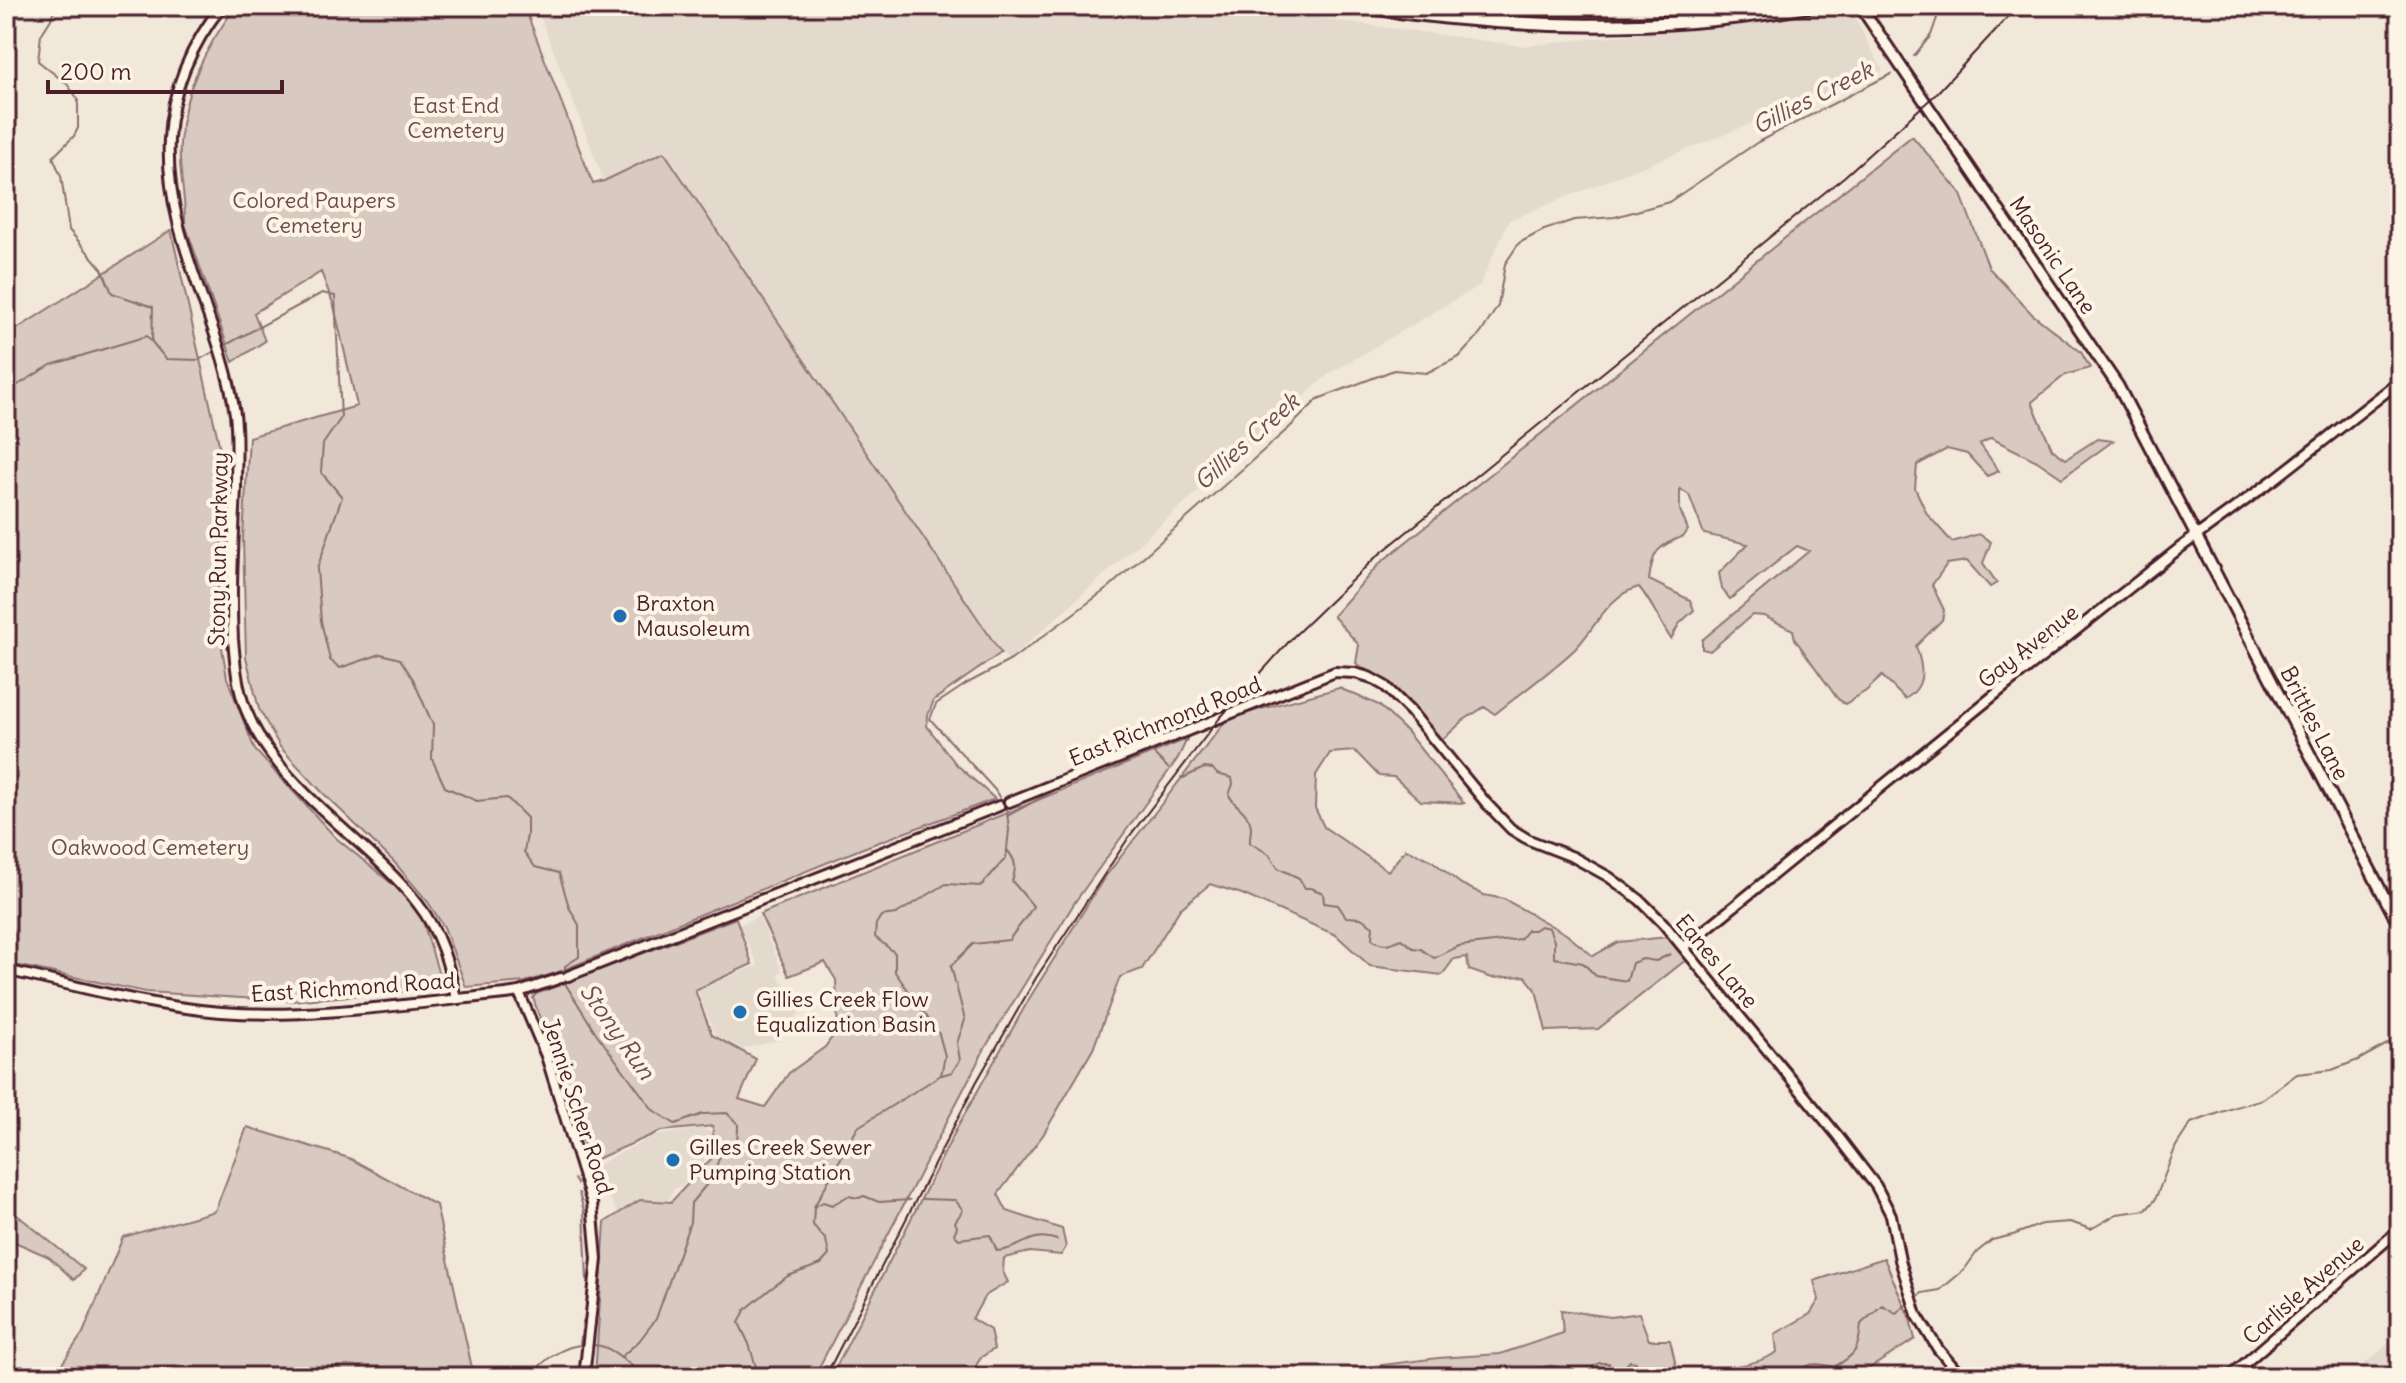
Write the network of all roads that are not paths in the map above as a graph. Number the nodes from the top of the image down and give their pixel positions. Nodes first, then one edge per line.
1 (222, 6) edge
2 (1360, 6) edge
3 (1810, 6) edge
4 (1860, 6) edge
5 (2400, 381) edge
6 (2197, 536) junction
7 (1335, 672) joint
8 (1009, 802) dead end
9 (999, 806) dead end
10 (2400, 927) edge
11 (1684, 947) junction
12 (6, 970) edge
13 (519, 992) junction
14 (456, 999) junction
15 (2400, 1229) edge
16 (584, 1377) edge
17 (1962, 1377) edge
18 (2229, 1377) edge

1 - 14 street, Stony Run Parkway
2 - 3 highway
4 - 6 main road, Masonic Lane
5 - 6 street, Gay Avenue
6 - 10 main road, Brittles Lane
6 - 11 street, Gay Avenue
7 - 8 street, East Richmond Road
7 - 11 street, Eanes Lane
9 - 13 street, East Richmond Road
11 - 17 street, Eanes Lane
12 - 14 street, East Richmond Road
13 - 14 street, East Richmond Road
13 - 16 street, Jennie Scher Road
15 - 18 street, Carlisle Avenue

